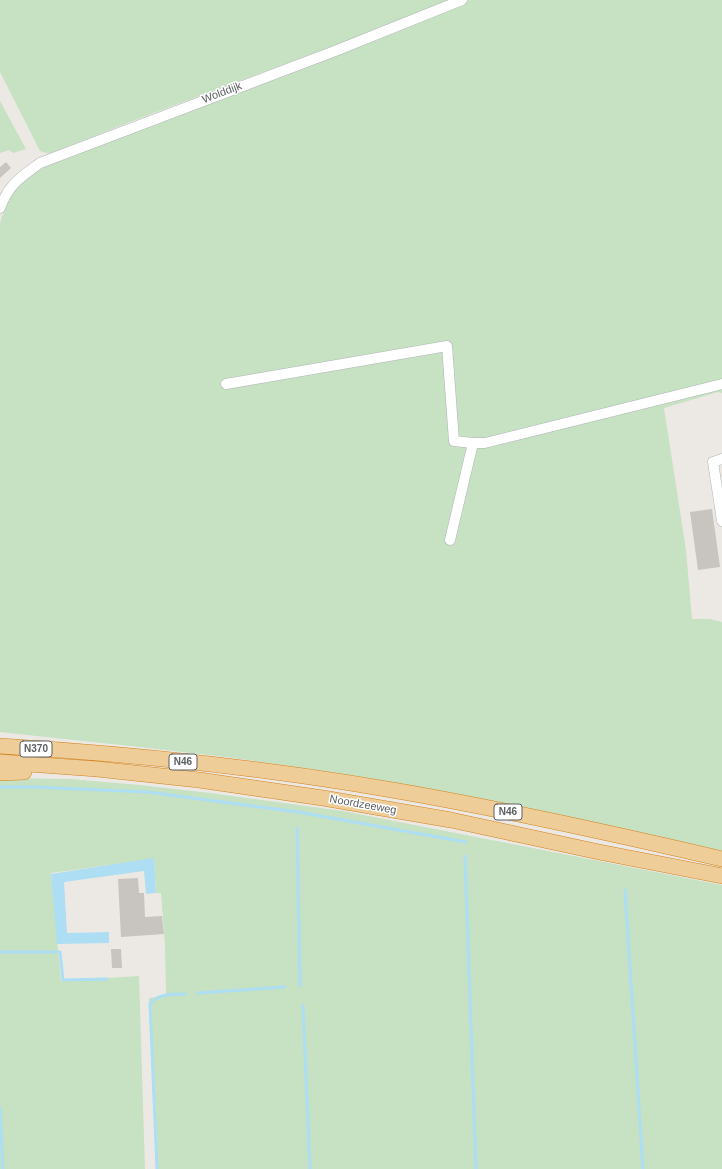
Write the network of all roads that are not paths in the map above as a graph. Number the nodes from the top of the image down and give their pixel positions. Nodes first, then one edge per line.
1 (462, 0) edge
2 (0, 208) edge
3 (226, 384) dead end
4 (722, 384) edge
5 (473, 443) junction
6 (722, 459) edge
7 (722, 521) edge
8 (450, 540) dead end
9 (0, 738) edge
10 (0, 746) edge
11 (73, 751) junction
12 (0, 762) edge
13 (97, 769) junction
14 (0, 772) edge
15 (722, 859) edge
16 (722, 876) edge

1 - 2 street, Wolddijk
3 - 5 street
4 - 5 street
5 - 8 street
6 - 7 street
9 - 11 highway, N46
10 - 11 highway, Noordzeeweg / N370
11 - 15 highway, Noordzeeweg / N46
12 - 13 highway, Noordzeeweg / N46
13 - 14 highway, N46
13 - 16 highway, Noordzeeweg / N46

